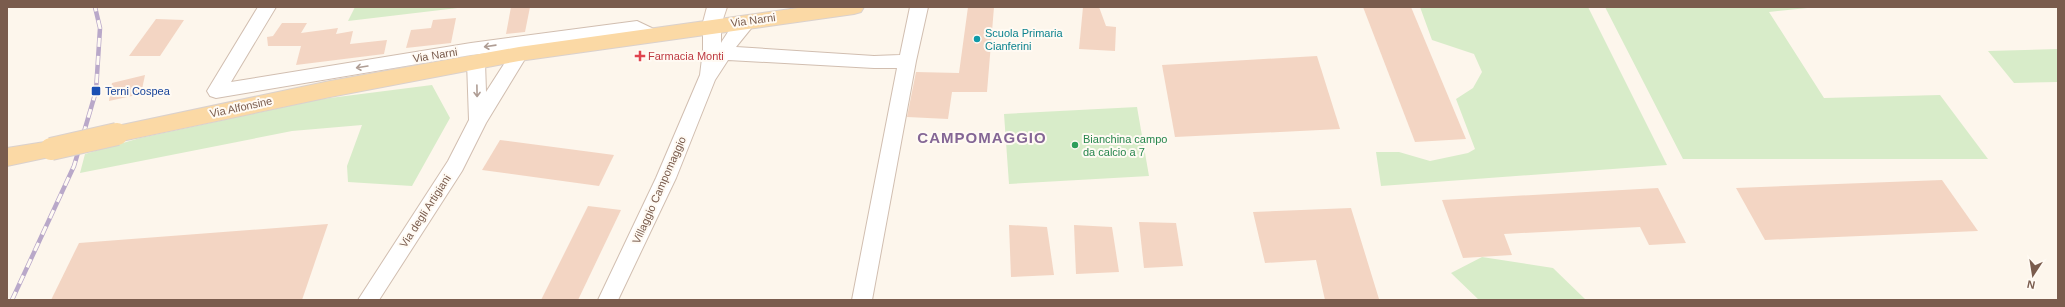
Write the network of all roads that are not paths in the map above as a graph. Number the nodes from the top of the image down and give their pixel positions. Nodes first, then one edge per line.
1 (267, 7) edge
2 (854, 7) edge
3 (919, 7) edge
4 (715, 16) edge
5 (748, 21) junction
6 (652, 35) junction
7 (724, 53) junction
8 (519, 54) junction
9 (907, 61) junction
10 (476, 62) junction
11 (707, 78) junction
12 (478, 120) junction
13 (7, 157) edge
14 (368, 300) edge
15 (608, 300) edge
16 (862, 300) edge

6 -> 1 street, Via Narni
2 - 5 main road, Via Narni
3 - 9 street
4 - 5 main road, Via Narni
4 - 6 main road, Via Narni
4 - 11 street, Villaggio Campomaggio
5 - 7 street, Villaggio Campomaggio
6 - 8 main road, Via Narni
7 - 9 street
7 - 11 street, Villaggio Campomaggio
8 - 10 main road, Via Narni
8 - 12 street, Via degli Artigiani
9 - 16 street
10 -> 12 street, Via degli Artigiani
10 - 13 main road, Via Alfonsine, bridge
11 - 15 street, Villaggio Campomaggio
12 - 14 street, Via degli Artigiani

